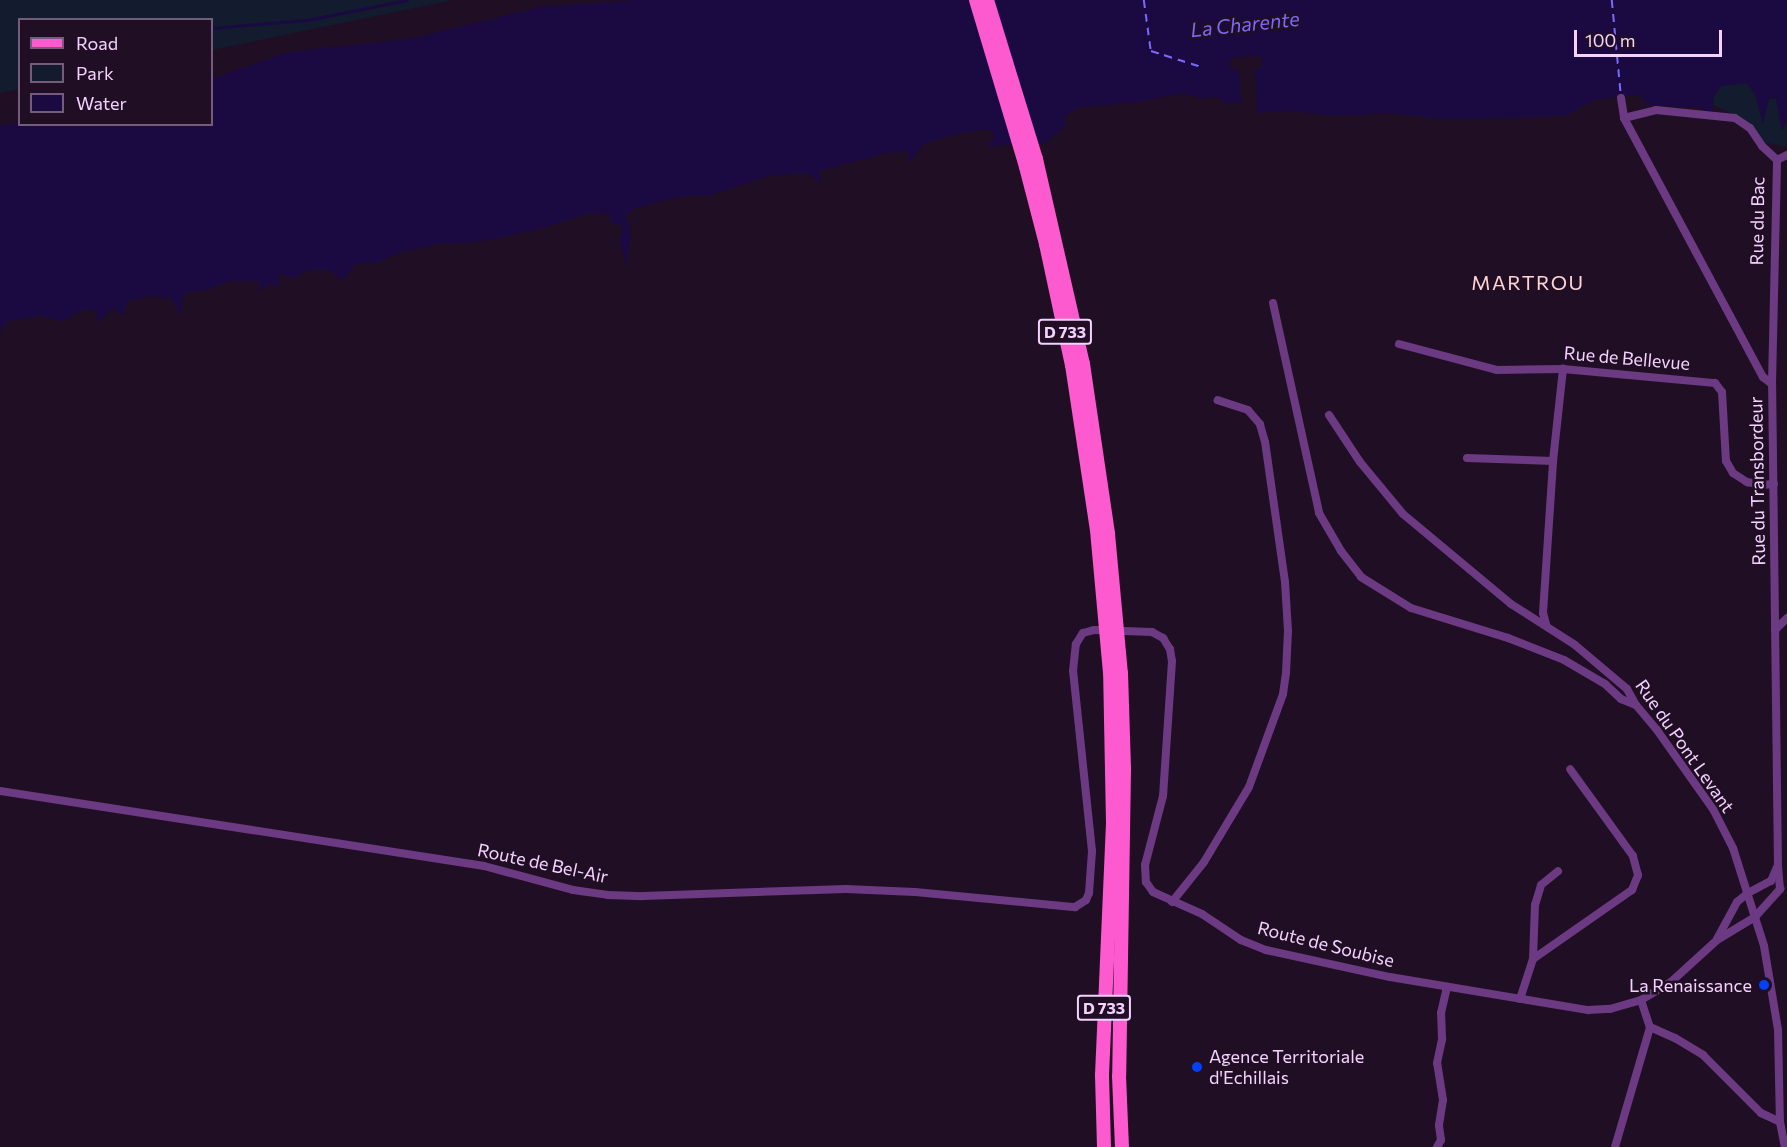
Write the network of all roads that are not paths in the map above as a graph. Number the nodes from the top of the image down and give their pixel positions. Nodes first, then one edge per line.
1 (976, 0) edge
2 (987, 0) edge
3 (1621, 98) dead end
4 (1624, 118) junction
5 (1787, 155) edge
6 (1777, 160) junction
7 (1273, 303) dead end
8 (1400, 344) dead end
9 (1563, 369) junction
10 (1772, 384) junction
11 (1218, 400) dead end
12 (1329, 416) dead end
13 (1467, 458) dead end
14 (1552, 461) junction
15 (1774, 484) junction
16 (1787, 618) edge
17 (1546, 624) junction
18 (1775, 630) junction
19 (1115, 673) junction
20 (1636, 705) junction
21 (1570, 769) dead end
22 (0, 791) edge
23 (1778, 867) junction
24 (1558, 871) dead end
25 (1748, 893) junction
26 (1172, 902) junction
27 (1082, 903) joint
28 (1755, 917) junction
29 (1717, 939) junction
30 (1533, 959) junction
31 (1447, 987) junction
32 (1520, 999) junction
33 (1641, 1000) junction
34 (1650, 1027) junction
35 (1780, 1122) junction
36 (1439, 1143) edge
37 (1104, 1147) edge
38 (1122, 1147) edge
39 (1615, 1147) edge
40 (1785, 1147) edge

1 - 19 main road, D 733, bridge
2 - 19 main road, D 733, bridge
3 - 4 street, Rue du Transbordeur
4 - 6 street, Rue du Bac
4 - 10 street, Rue du Transbordeur
5 - 6 street
6 - 10 street, Rue du Bac
7 - 20 street
8 - 9 street, Rue de Bellevue
9 - 14 street
9 - 15 street, Rue de Bellevue
10 - 15 street, Rue du Transbordeur
11 - 26 street
12 - 17 street, Rue du Pont Levant
13 - 14 street
14 - 17 street
15 - 18 street, Rue du Transbordeur
16 - 18 street
17 - 20 street, Rue du Pont Levant
18 - 23 street, Rue du Transbordeur
19 - 37 main road, D 733
19 - 38 main road, D 733
20 - 25 street, Rue du Pont Levant
21 - 30 street
22 - 27 street, Route de Bel-Air
23 - 25 street, Rue du Transbordeur
23 - 28 street, Rue du Transbordeur
24 - 30 street
25 - 28 street, Rue du Pont Levant
25 - 29 street, Rue du Transbordeur
26 - 27 street, Route de Soubise
26 - 31 street, Route de Soubise
28 - 29 street, Rue du Transbordeur
28 - 35 street, Rue du Pont Levant
29 - 33 street, Rue du Transbordeur
30 - 32 street
31 - 32 street, Route de Soubise
31 - 36 street
32 - 33 street, Route de Soubise
33 - 34 street
34 - 35 street
34 - 39 street
35 - 40 street, Rue du Pont Levant

